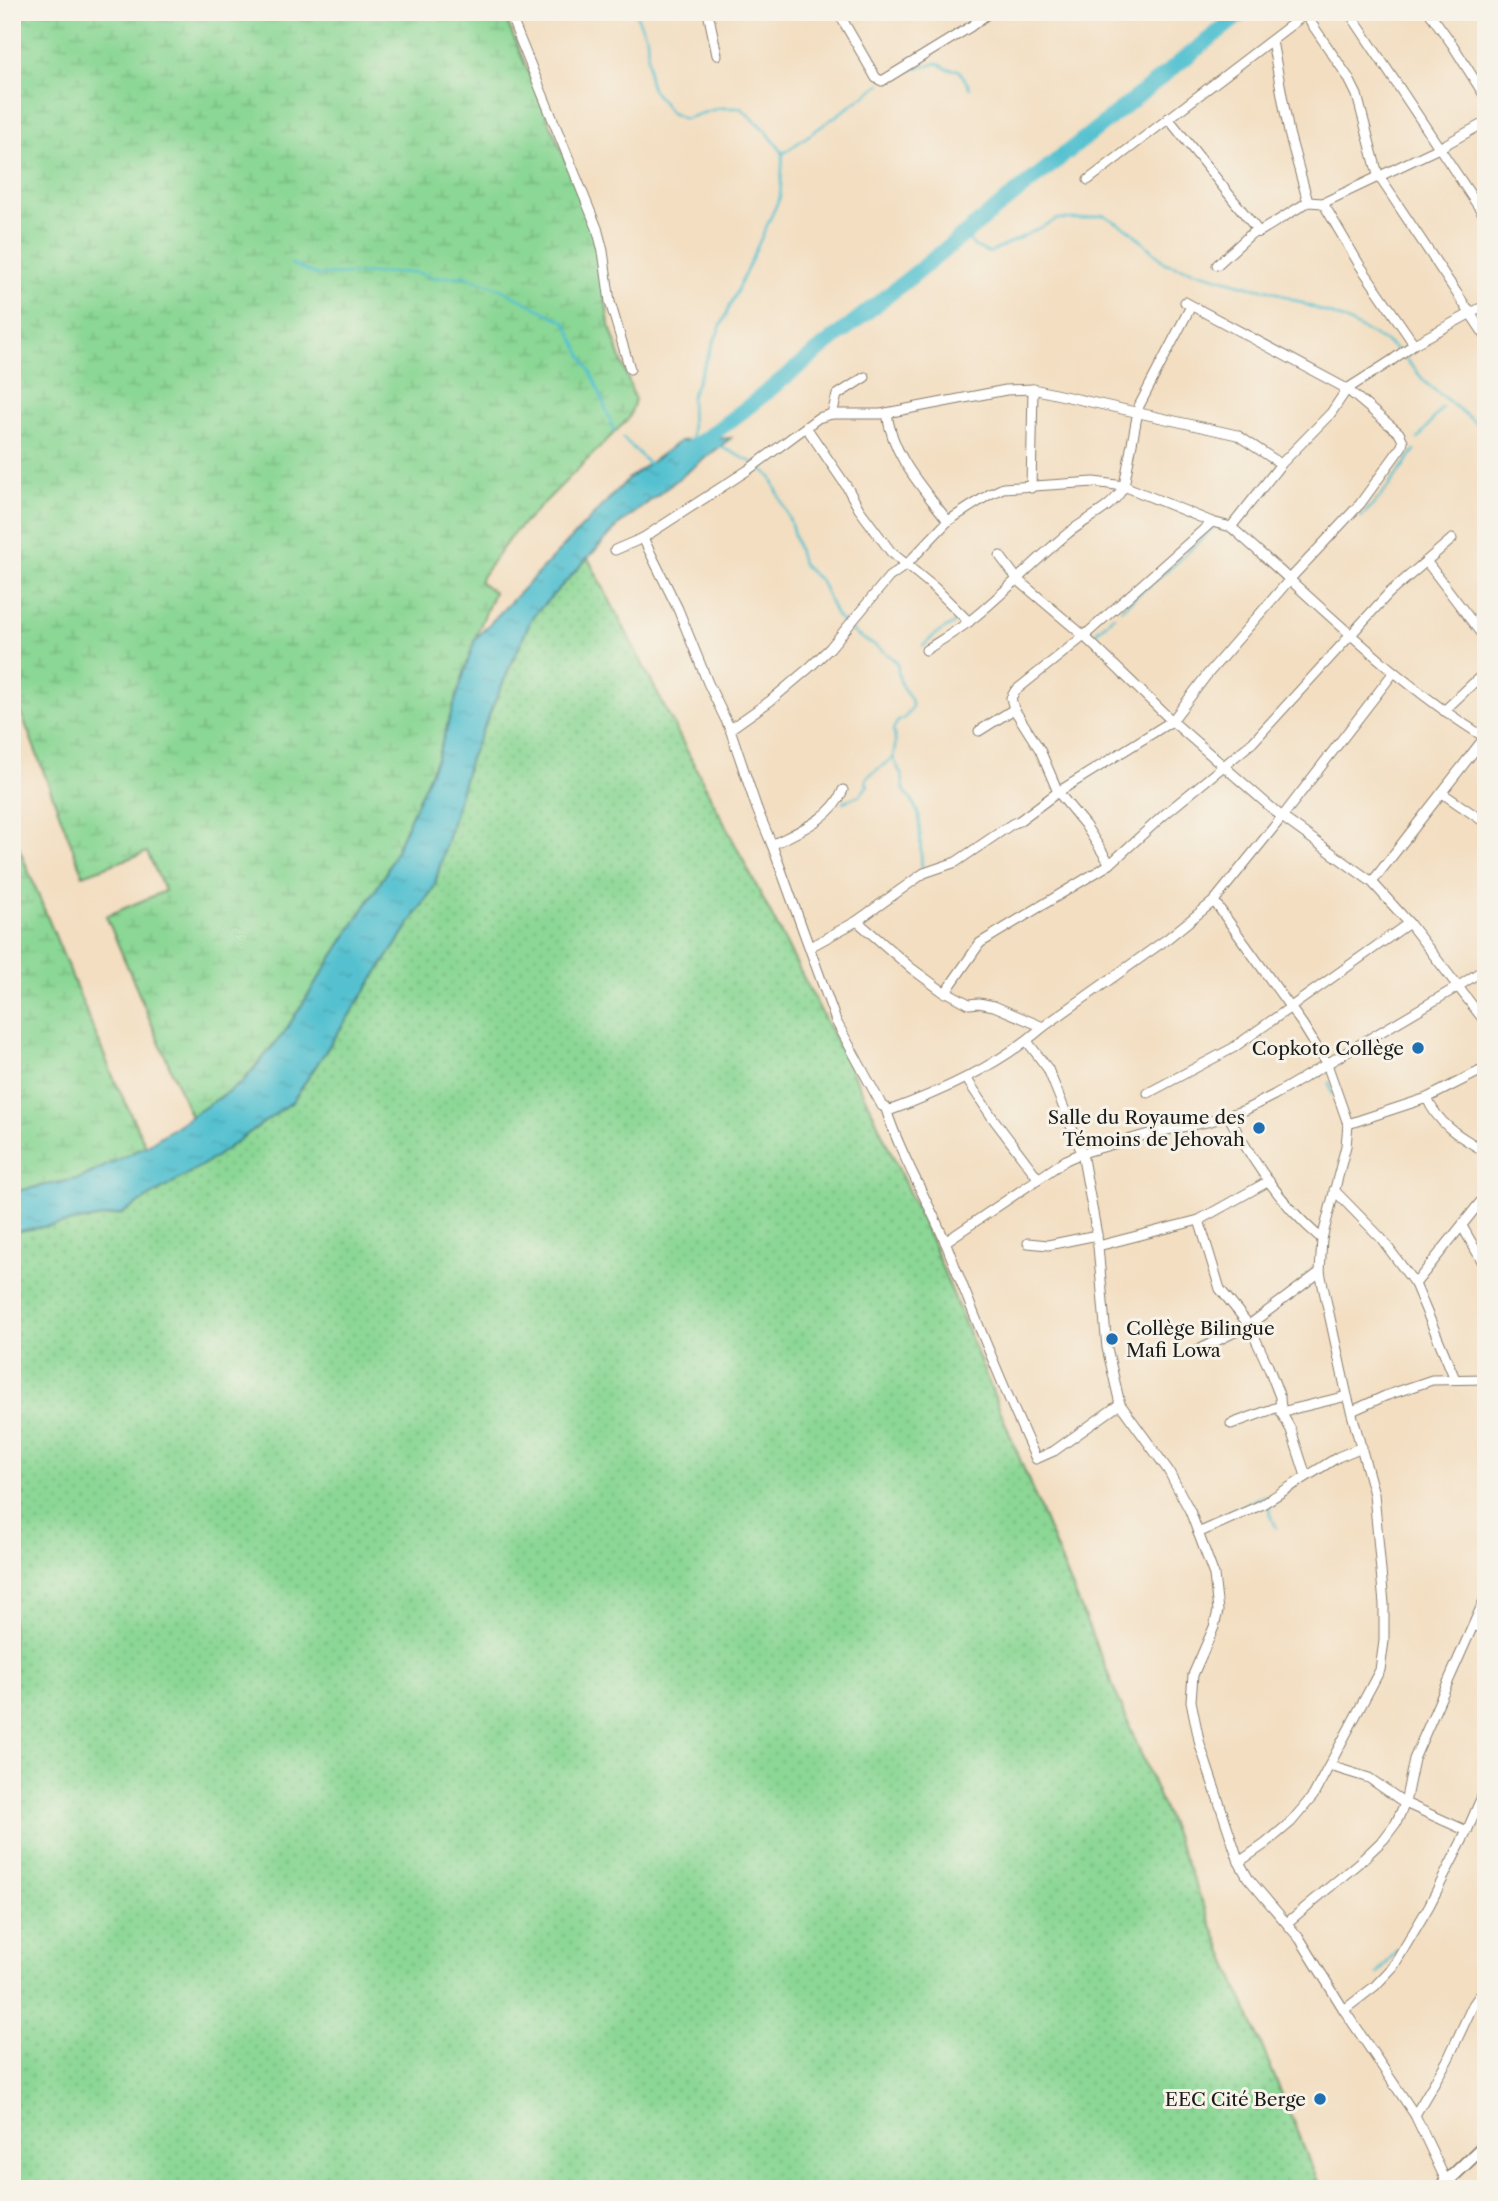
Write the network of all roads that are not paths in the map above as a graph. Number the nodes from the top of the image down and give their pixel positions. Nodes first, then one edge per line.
1 (509, 12) edge
2 (708, 12) edge
3 (838, 12) edge
4 (990, 12) edge
5 (1349, 12) edge
6 (1429, 12) edge
7 (1307, 13) edge
8 (1272, 41) junction
9 (717, 55) dead end
10 (1486, 98) edge
11 (1168, 118) junction
12 (1486, 122) edge
13 (1439, 148) junction
14 (1378, 175) junction
15 (1088, 180) dead end
16 (1308, 202) junction
17 (1323, 203) junction
18 (1486, 218) edge
19 (1259, 232) junction
20 (1217, 265) dead end
21 (1486, 305) edge
22 (1471, 313) junction
23 (1486, 337) edge
24 (1414, 344) junction
25 (630, 369) dead end
26 (865, 377) dead end
27 (1033, 389) junction
28 (1347, 389) junction
29 (1138, 412) junction
30 (887, 413) junction
31 (832, 414) junction
32 (806, 426) junction
33 (1281, 464) junction
34 (1124, 486) junction
35 (1031, 488) junction
36 (947, 521) junction
37 (1212, 522) junction
38 (1231, 527) junction
39 (643, 538) junction
40 (1452, 539) dead end
41 (615, 550) dead end
42 (1000, 556) dead end
43 (1426, 561) junction
44 (906, 565) junction
45 (1290, 579) junction
46 (1018, 580) junction
47 (969, 622) junction
48 (1351, 633) junction
49 (1084, 636) junction
50 (1486, 640) edge
51 (926, 650) dead end
52 (1394, 671) junction
53 (1486, 671) edge
54 (1014, 709) junction
55 (1444, 711) junction
56 (1172, 721) junction
57 (730, 729) junction
58 (979, 730) dead end
59 (1485, 737) edge
60 (1224, 766) junction
61 (844, 790) dead end
62 (1058, 792) junction
63 (1441, 793) junction
64 (1282, 817) junction
65 (1486, 823) edge
66 (772, 845) junction
67 (1110, 864) junction
68 (1372, 882) junction
69 (1214, 901) junction
70 (858, 921) junction
71 (1409, 923) junction
72 (810, 947) junction
73 (1486, 968) edge
74 (1459, 986) junction
75 (947, 992) junction
76 (1290, 1008) junction
77 (1486, 1023) edge
78 (1043, 1027) junction
79 (1027, 1041) junction
80 (1327, 1064) junction
81 (1486, 1068) edge
82 (966, 1079) junction
83 (1147, 1093) dead end
84 (1427, 1098) junction
85 (886, 1109) junction
86 (1228, 1115) junction
87 (1348, 1124) junction
88 (1486, 1152) edge
89 (1082, 1153) junction
90 (1038, 1178) junction
91 (1269, 1181) junction
92 (1334, 1190) junction
93 (1486, 1195) edge
94 (1199, 1220) junction
95 (1462, 1226) junction
96 (1097, 1235) junction
97 (1322, 1239) junction
98 (945, 1242) junction
99 (1028, 1243) dead end
100 (1098, 1246) junction
101 (1486, 1268) edge
102 (1320, 1272) junction
103 (1415, 1284) junction
104 (1249, 1325) junction
105 (1192, 1353) dead end
106 (1455, 1379) junction
107 (1486, 1379) edge
108 (1347, 1396) junction
109 (1120, 1404) junction
110 (1281, 1409) junction
111 (1352, 1411) junction
112 (1231, 1424) dead end
113 (1362, 1447) junction
114 (1306, 1476) junction
115 (1198, 1533) junction
116 (1486, 1596) edge
117 (1474, 1624) junction
118 (1486, 1632) edge
119 (1329, 1766) junction
120 (1486, 1787) edge
121 (1405, 1803) junction
122 (1467, 1831) junction
123 (1239, 1862) junction
124 (1287, 1922) junction
125 (1486, 1986) edge
126 (1344, 2010) junction
127 (1415, 2115) junction
128 (1486, 2144) edge
129 (1446, 2187) edge

1 - 25 street
2 - 9 street
3 - 4 street
5 - 13 street
6 - 10 street
7 - 8 street
7 - 14 street
8 - 11 street
8 - 16 street
11 - 15 street
11 - 19 street
12 - 13 street
13 - 14 street
13 - 18 street
14 - 17 street
14 - 22 street
16 - 17 street
16 - 19 street
17 - 24 street
19 - 20 street
21 - 22 street
22 - 23 street
22 - 24 street
24 - 28 street
26 - 31 street
27 - 29 street
27 - 30 street
27 - 35 street
28 - 29 street
28 - 33 street
28 - 45 street
29 - 33 street
29 - 34 street
30 - 31 street
30 - 36 street
31 - 32 street
32 - 39 street
32 - 44 street
33 - 38 street
34 - 35 street
34 - 37 street
34 - 46 street
35 - 36 street
36 - 44 street
37 - 38 street
37 - 49 street
38 - 45 street
39 - 41 street
39 - 57 street
40 - 43 street
42 - 46 street
43 - 48 street
43 - 50 street
44 - 47 street
44 - 57 street
45 - 48 street
45 - 56 street
46 - 47 street
46 - 49 street
47 - 51 street
48 - 52 street
48 - 60 street
49 - 54 street
49 - 56 street
52 - 55 street
52 - 64 street
53 - 55 street
54 - 58 street
54 - 62 street
55 - 59 street
56 - 60 street
56 - 62 street
57 - 66 street
59 - 63 street
60 - 64 street
60 - 67 street
61 - 66 street
62 - 67 street
62 - 70 street
63 - 65 street
63 - 68 street
64 - 68 street
64 - 69 street
66 - 72 street
67 - 75 street
68 - 71 street
69 - 76 street
69 - 78 street
70 - 72 street
70 - 75 street
71 - 74 street
71 - 76 street
72 - 85 street
73 - 74 street
74 - 77 street
74 - 80 street
75 - 78 street
76 - 80 street
76 - 83 street
78 - 79 street
79 - 82 street
79 - 89 street
80 - 86 street
80 - 87 street
81 - 84 street
82 - 85 street
82 - 90 street
84 - 87 street
84 - 88 street
85 - 98 street
86 - 89 street
86 - 91 street
87 - 92 street
89 - 90 street
89 - 96 street
90 - 98 street
91 - 94 street
91 - 97 street
92 - 97 street
92 - 103 street
93 - 95 street
94 - 100 street
94 - 104 street
95 - 101 street
95 - 103 street
96 - 99 street
96 - 100 street
97 - 102 street
98 - 109 street
100 - 109 street
102 - 104 street
102 - 108 street
103 - 106 street
104 - 105 street
104 - 110 street
106 - 107 street
106 - 111 street
108 - 110 street
108 - 111 street
109 - 115 street
110 - 112 street
110 - 114 street
111 - 113 street
113 - 114 street
113 - 119 street
114 - 115 street
115 - 123 street
116 - 117 street
117 - 118 street
117 - 121 street
119 - 121 street
119 - 123 street
120 - 122 street
121 - 122 street
121 - 124 street
122 - 126 street
123 - 124 street
124 - 126 street
125 - 127 street
126 - 127 street
127 - 129 street
128 - 129 main road

